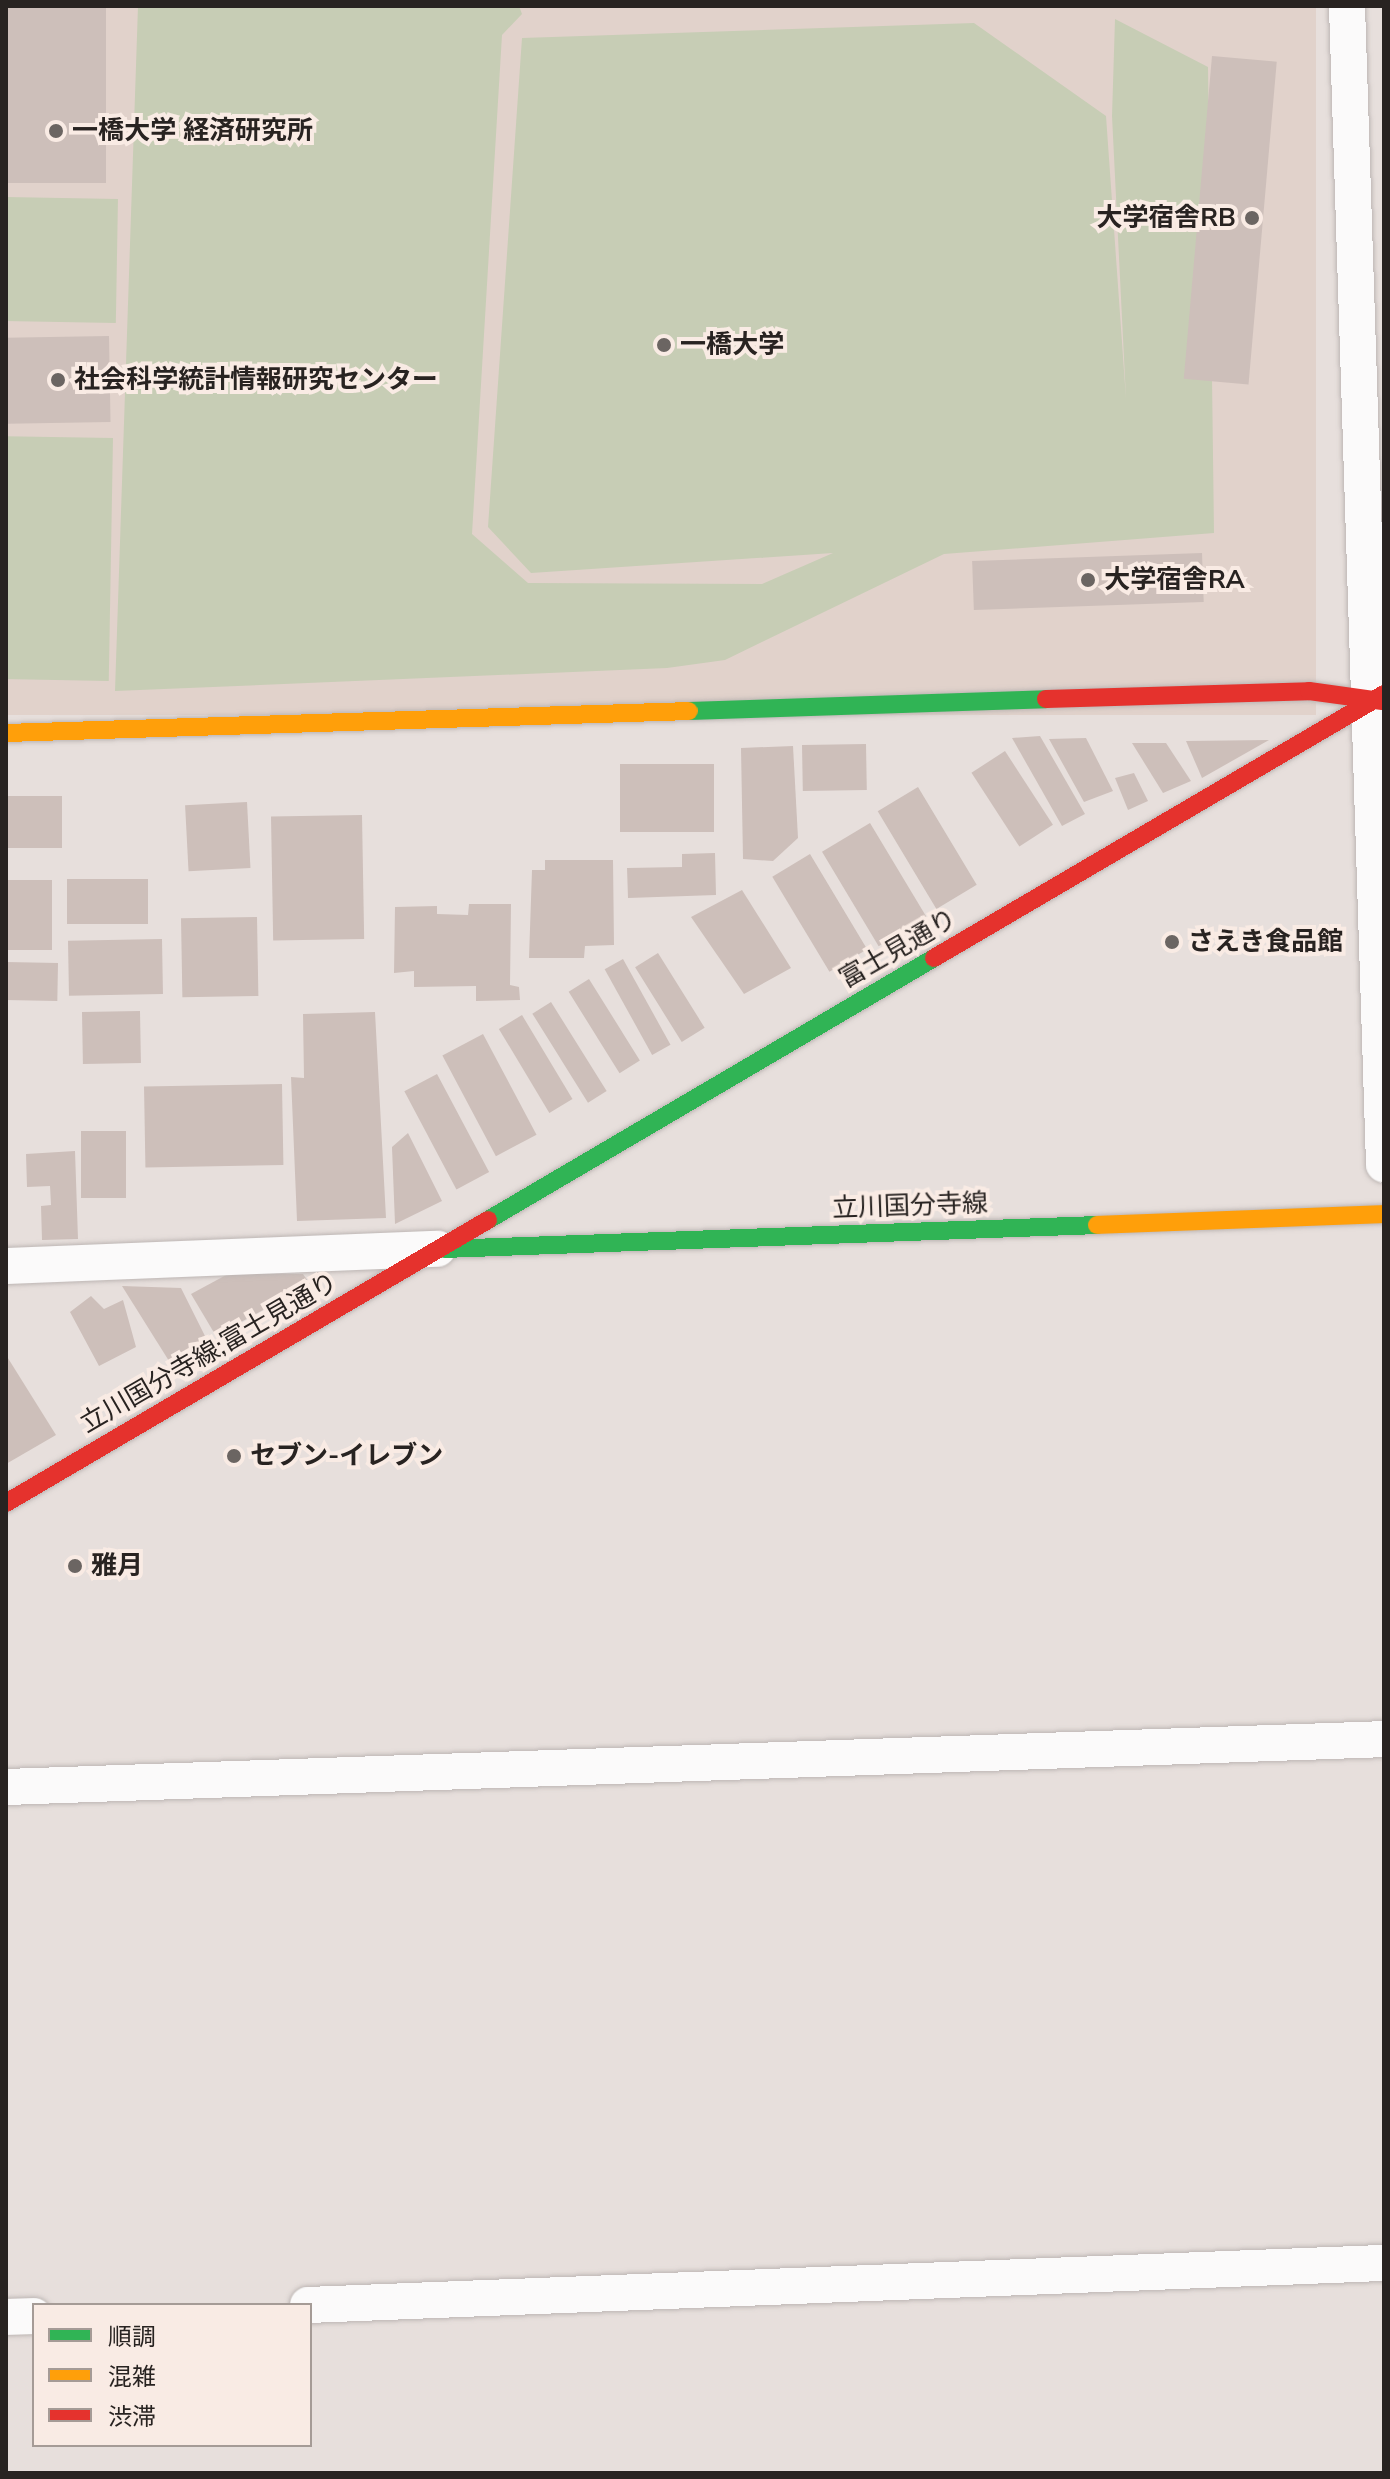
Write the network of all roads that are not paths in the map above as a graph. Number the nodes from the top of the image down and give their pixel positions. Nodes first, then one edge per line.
1 (1347, 6) edge
2 (1370, 277) edge
3 (1379, 699) edge
4 (6, 733) edge
5 (1384, 1164) edge
6 (1384, 1214) edge
7 (438, 1249) junction
8 (6, 1266) edge
9 (6, 1503) edge
10 (1384, 1739) edge
11 (6, 1787) edge
12 (1384, 2263) edge
13 (312, 2305) edge
14 (32, 2316) edge
15 (6, 2317) edge

1 - 2 street
2 - 3 street
3 - 4 street
3 - 5 street
3 - 7 street, 富士見通り
6 - 7 street, 立川国分寺線
7 - 8 street
7 - 9 street, 立川国分寺線;富士見通り
10 - 11 street
12 - 13 street
14 - 15 street

